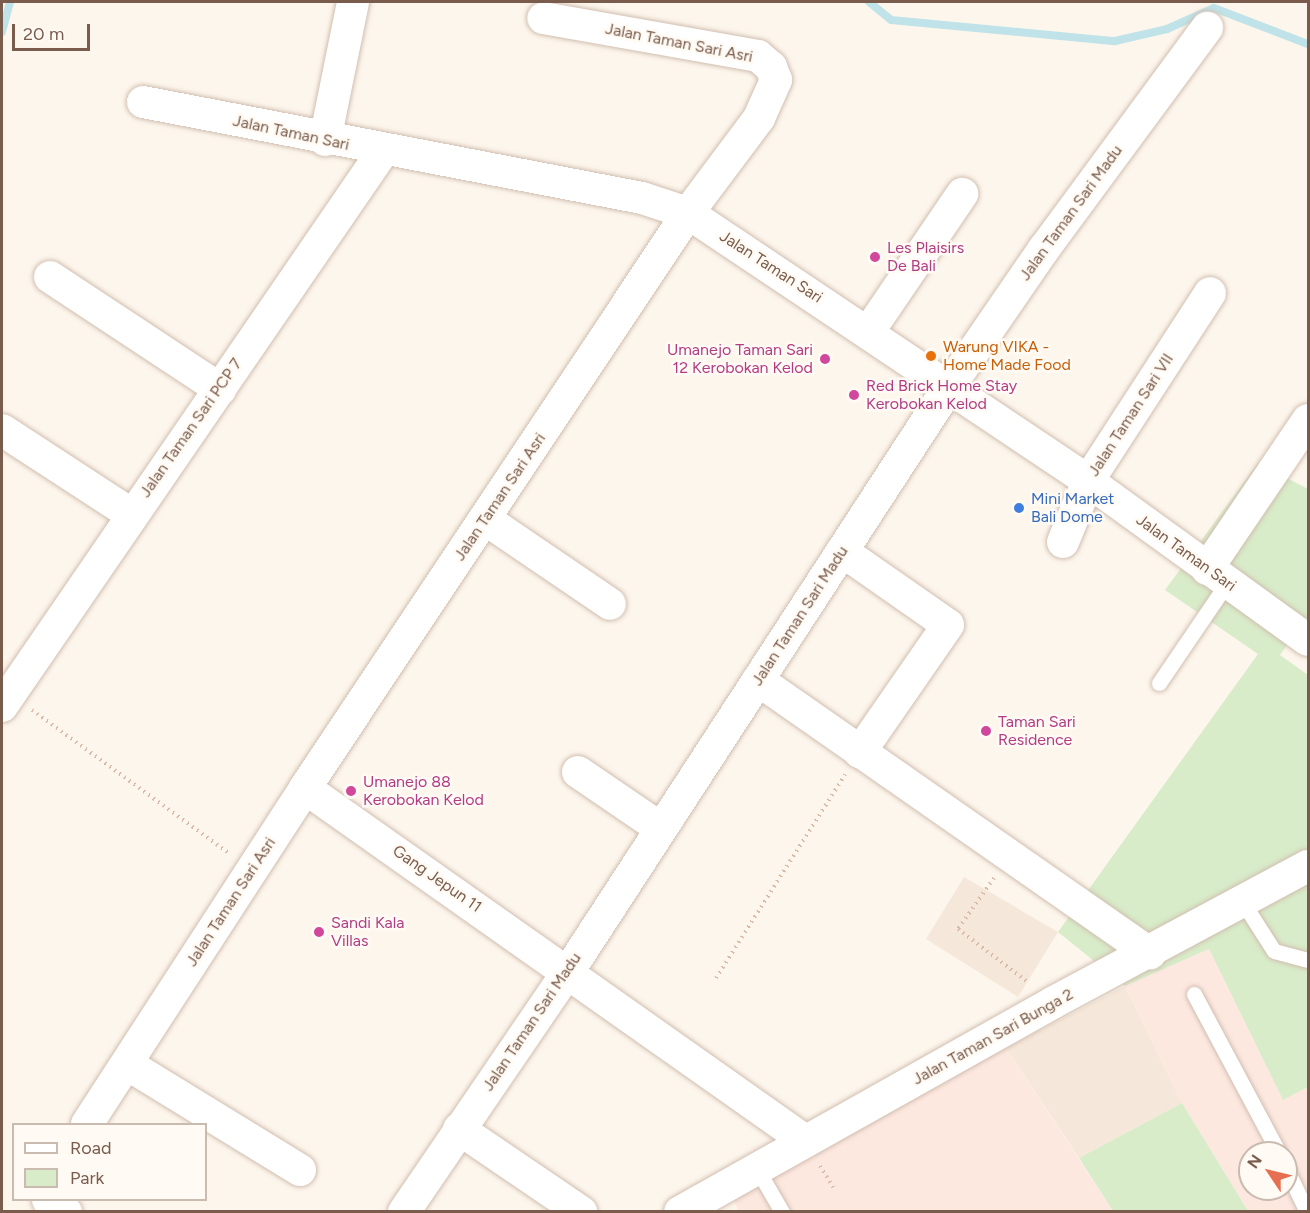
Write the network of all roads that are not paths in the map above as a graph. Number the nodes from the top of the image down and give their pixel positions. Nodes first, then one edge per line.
1 (353, 2) edge
2 (543, 18) dead end
3 (1206, 28) dead end
4 (143, 102) dead end
5 (325, 140) junction
6 (383, 152) junction
7 (963, 194) dead end
8 (688, 213) junction
9 (50, 277) dead end
10 (1210, 292) dead end
11 (869, 332) junction
12 (949, 387) junction
13 (220, 389) junction
14 (1308, 420) edge
15 (2, 430) edge
16 (1088, 481) junction
17 (131, 514) junction
18 (485, 519) junction
19 (1063, 542) dead end
20 (842, 551) junction
21 (1217, 576) junction
22 (610, 604) dead end
23 (1308, 640) edge
24 (758, 680) junction
25 (1159, 683) dead end
26 (5, 700) edge
27 (860, 752) junction
28 (578, 772) dead end
29 (305, 788) junction
30 (660, 828) junction
31 (1308, 866) edge
32 (1242, 900) junction
33 (1150, 953) junction
34 (1308, 960) edge
35 (567, 972) junction
36 (1194, 994) dead end
37 (127, 1064) junction
38 (88, 1123) edge
39 (459, 1129) junction
40 (804, 1140) junction
41 (1273, 1141) edge
42 (756, 1167) junction
43 (300, 1170) dead end
44 (1298, 1193) edge
45 (50, 1201) edge
46 (66, 1212) edge
47 (404, 1212) edge
48 (581, 1212) edge
49 (680, 1212) edge
50 (782, 1212) edge
51 (1307, 1212) edge

1 - 5 street
2 - 8 street, Jalan Taman Sari Asri
3 - 12 street, Jalan Taman Sari Madu
4 - 5 street, Jalan Taman Sari
5 - 6 street, Jalan Taman Sari
6 - 8 street, Jalan Taman Sari
6 - 13 street, Jalan Taman Sari PCP 7
7 - 11 street
8 - 11 street, Jalan Taman Sari
8 - 18 street, Jalan Taman Sari Asri
9 - 13 street
10 - 16 street, Jalan Taman Sari VII
11 - 12 street, Jalan Taman Sari
12 - 16 street, Jalan Taman Sari
12 - 20 street, Jalan Taman Sari Madu
13 - 17 street, Jalan Taman Sari PCP 7
14 - 21 street
15 - 17 street
16 - 19 street, Jalan Taman Sari VII
16 - 21 street, Jalan Taman Sari
17 - 26 street, Jalan Taman Sari PCP 7
18 - 22 street
18 - 29 street, Jalan Taman Sari Asri
20 - 24 street, Jalan Taman Sari Madu
20 - 27 street
21 - 23 street, Jalan Taman Sari
21 - 25 lane
24 - 27 street
24 - 30 street, Jalan Taman Sari Madu
27 - 33 street
28 - 30 street
29 - 35 street, Gang Jepun 11
29 - 37 street, Jalan Taman Sari Asri
30 - 35 street, Jalan Taman Sari Madu
31 - 32 street, Jalan Taman Sari Bunga 2
32 - 33 street, Jalan Taman Sari Bunga 2
32 - 34 lane
33 - 40 street, Jalan Taman Sari Bunga 2
35 - 39 street, Jalan Taman Sari Madu
35 - 40 street, Gang Jepun 11
36 - 41 lane
37 - 38 street, Jalan Taman Sari Asri
37 - 43 street
39 - 47 street, Jalan Taman Sari Madu
39 - 48 street
40 - 42 street, Jalan Taman Sari Bunga 2
42 - 49 street, Jalan Taman Sari Bunga 2
42 - 50 lane
44 - 51 lane
45 - 46 street

